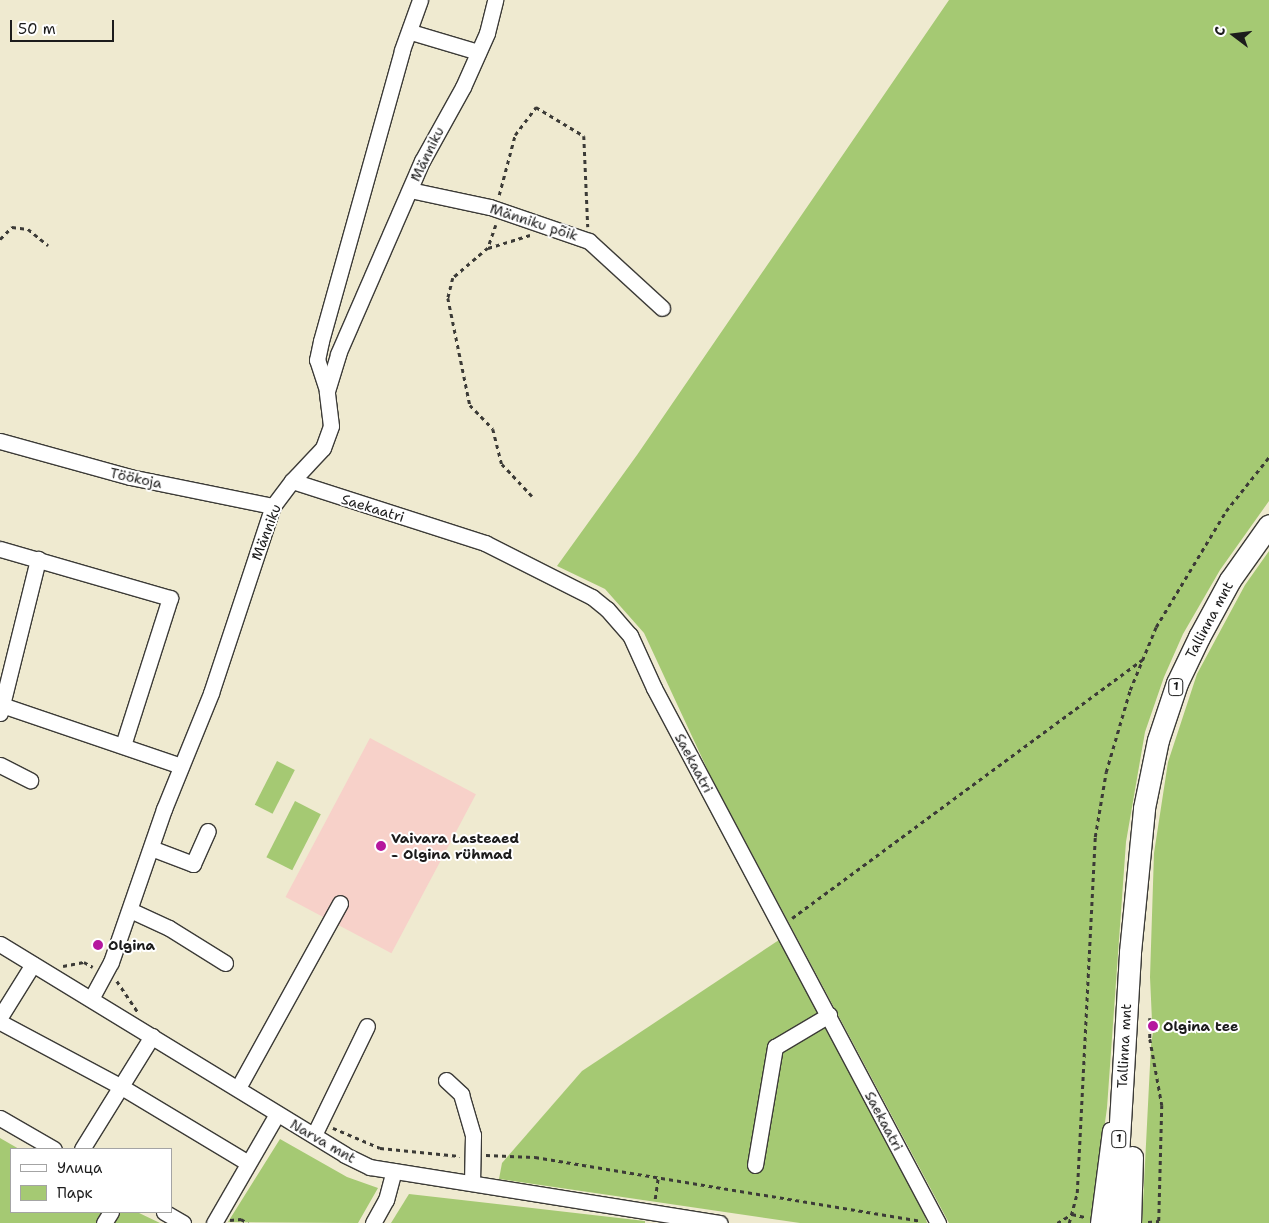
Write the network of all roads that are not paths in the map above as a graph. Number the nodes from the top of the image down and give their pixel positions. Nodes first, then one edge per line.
1 (420, 0) edge
2 (496, 0) edge
3 (411, 32) junction
4 (478, 52) junction
5 (410, 190) junction
6 (662, 308) dead end
7 (327, 391) junction
8 (0, 441) edge
9 (292, 481) junction
10 (273, 506) junction
11 (1269, 525) edge
12 (0, 549) edge
13 (38, 560) junction
14 (1, 709) edge
15 (123, 745) junction
16 (0, 765) edge
17 (181, 766) junction
18 (30, 780) dead end
19 (208, 831) dead end
20 (151, 848) junction
21 (1137, 870) junction
22 (340, 903) dead end
23 (130, 910) junction
24 (0, 944) edge
25 (225, 963) dead end
26 (32, 964) junction
27 (91, 999) junction
28 (1, 1014) edge
29 (828, 1015) junction
30 (367, 1026) dead end
31 (152, 1036) junction
32 (1124, 1054) junction
33 (446, 1080) dead end
34 (120, 1086) junction
35 (238, 1088) junction
36 (277, 1114) junction
37 (0, 1118) edge
38 (317, 1129) junction
39 (52, 1148) edge
40 (83, 1148) edge
41 (248, 1164) junction
42 (755, 1164) dead end
43 (394, 1171) junction
44 (472, 1182) junction
45 (166, 1213) edge
46 (698, 1221) edge
47 (184, 1223) edge
48 (214, 1223) edge
49 (373, 1223) edge
50 (720, 1223) edge
51 (938, 1223) edge
52 (1098, 1223) edge
53 (1114, 1223) edge
54 (1130, 1223) edge

1 - 3 street
2 - 4 street, Männiku
3 - 4 street
3 - 7 street
4 - 5 street, Männiku
5 - 6 street, Männiku põik
5 - 7 street, Männiku
7 - 9 street, Männiku
8 - 10 street, Töökoja
9 - 10 street, Männiku
9 - 29 street, Saekaatri
10 - 17 street, Männiku
11 - 21 highway, Tallinna mnt / 1
12 - 13 street
13 - 14 street
13 - 15 street
14 - 15 street
15 - 17 street
16 - 18 street
17 - 20 street, Männiku
19 - 20 street
20 - 23 street, Männiku
21 - 32 highway, Tallinna mnt / 1
21 - 54 highway, Tallinna mnt / 1
22 - 35 street
23 - 25 street
23 - 27 street, Männiku
24 - 26 street, Narva mnt
26 - 27 street, Narva mnt
26 - 28 street
27 - 31 street, Narva mnt
28 - 34 street
29 - 42 street
29 - 51 street, Saekaatri
30 - 38 street
31 - 34 street
31 - 35 street, Narva mnt
32 - 52 street
32 - 53 highway, Tallinna mnt / 1
33 - 44 street
34 - 40 street
34 - 41 street
35 - 36 street, Narva mnt
36 - 38 street, Narva mnt
36 - 41 street
37 - 39 street
38 - 43 street, Narva mnt
41 - 48 street
43 - 44 street, Narva mnt
43 - 49 street
44 - 46 street, Narva mnt
45 - 47 street
46 - 50 street, Narva mnt

